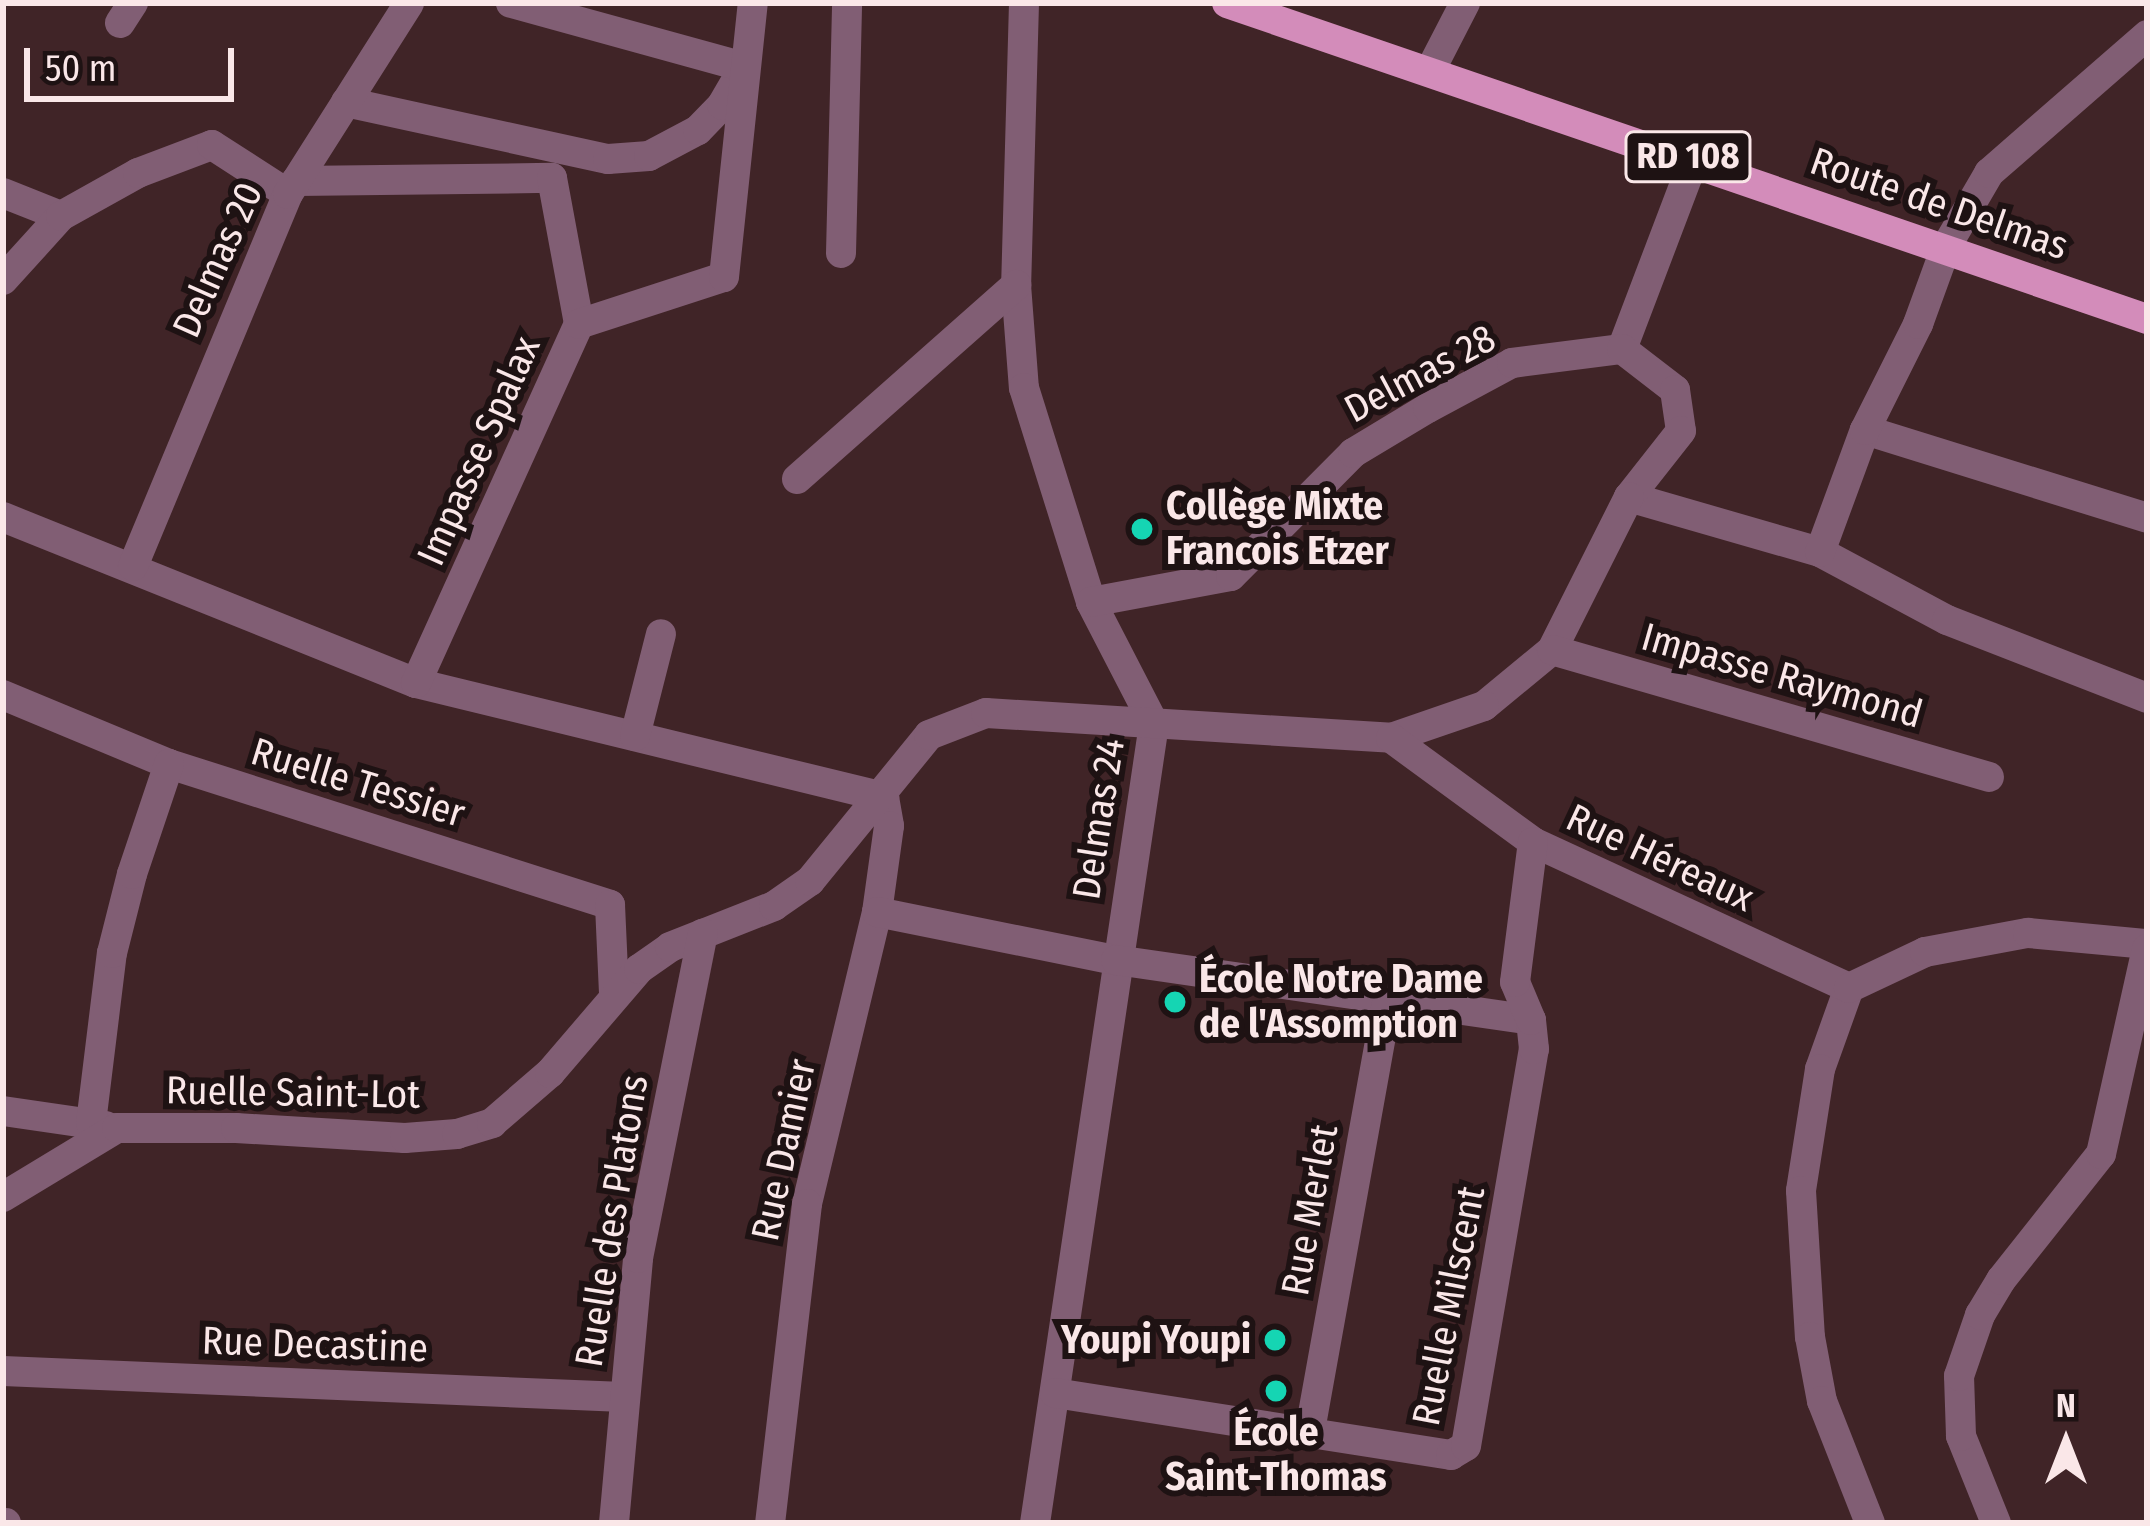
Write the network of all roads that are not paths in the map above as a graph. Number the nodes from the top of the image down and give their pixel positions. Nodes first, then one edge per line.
1 (410, 3) edge
2 (511, 3) edge
3 (753, 3) edge
4 (847, 3) edge
5 (1024, 3) edge
6 (1227, 3) edge
7 (1465, 3) edge
8 (2147, 35) edge
9 (744, 67) junction
10 (1431, 69) junction
11 (346, 102) junction
12 (1694, 159) junction
13 (292, 188) junction
14 (3, 193) edge
15 (62, 216) junction
16 (1946, 248) junction
17 (841, 254) dead end
18 (3, 280) edge
19 (1016, 285) junction
20 (2147, 319) edge
21 (579, 324) junction
22 (1622, 349) junction
23 (1865, 430) junction
24 (797, 478) dead end
25 (1629, 496) junction
26 (3, 518) edge
27 (2147, 518) edge
28 (1820, 552) junction
29 (133, 566) junction
30 (1091, 602) junction
31 (661, 634) dead end
32 (1552, 650) junction
33 (416, 683) junction
34 (3, 695) edge
35 (2147, 698) edge
36 (1154, 724) junction
37 (635, 736) junction
38 (1391, 738) junction
39 (170, 764) junction
40 (1989, 777) dead end
41 (884, 797) junction
42 (1533, 842) junction
43 (878, 912) junction
44 (703, 933) junction
45 (2147, 946) edge
46 (1116, 960) junction
47 (1849, 988) junction
48 (614, 993) junction
49 (1388, 998) junction
50 (1531, 1020) junction
51 (3, 1111) edge
52 (104, 1126) junction
53 (3, 1197) edge
54 (3, 1371) edge
55 (1055, 1393) junction
56 (623, 1397) junction
57 (1309, 1436) junction
58 (614, 1523) edge
59 (770, 1523) edge
60 (1035, 1523) edge
61 (1870, 1523) edge
62 (1996, 1523) edge

1 - 11 street, Delmas 20
2 - 9 street
3 - 9 street
4 - 17 street
5 - 19 street, Delmas 24
6 - 10 main road, Route de Delmas / RD 108
7 - 10 street
8 - 16 street
9 - 11 street
9 - 21 street, Impasse Spalax
10 - 12 main road, Route de Delmas / RD 108
11 - 13 street, Delmas 20
12 - 16 main road, Route de Delmas / RD 108
12 - 22 street
13 - 15 street
13 - 21 street
13 - 29 street, Delmas 20
14 - 15 street
15 - 18 street
16 - 20 main road, Route de Delmas / RD 108
16 - 23 street
19 - 24 street
19 - 30 street, Delmas 24
21 - 33 street, Impasse Spalax
22 - 25 street
22 - 30 street, Delmas 28
23 - 27 street
23 - 28 street
25 - 28 street
25 - 32 street
26 - 29 street
28 - 35 street
29 - 33 street
30 - 36 street, Delmas 24
31 - 37 street
32 - 38 street
32 - 40 street, Impasse Raymond
33 - 37 street
34 - 39 street, Ruelle Tessier
36 - 38 street
36 - 41 street, Ruelle Saint-Lot
36 - 46 street, Delmas 24
37 - 41 street
38 - 42 street, Rue Héreaux
39 - 48 street, Ruelle Tessier
39 - 52 street
41 - 43 street, Rue Damier
41 - 44 street, Ruelle Saint-Lot
42 - 47 street, Rue Héreaux
42 - 50 street, Ruelle Milscent
43 - 46 street
43 - 59 street, Rue Damier
44 - 48 street, Ruelle Saint-Lot
44 - 56 street, Ruelle des Platons
45 - 47 street
45 - 62 street
46 - 49 street
46 - 55 street, Delmas 24
47 - 61 street
48 - 52 street, Ruelle Saint-Lot
49 - 50 street
49 - 57 street, Rue Merlet
50 - 57 street, Ruelle Milscent
51 - 52 street
52 - 53 street, Ruelle Saint-Lot
54 - 56 street, Rue Decastine
55 - 57 street, Ruelle Milscent
55 - 60 street, Delmas 24
56 - 58 street, Ruelle des Platons

